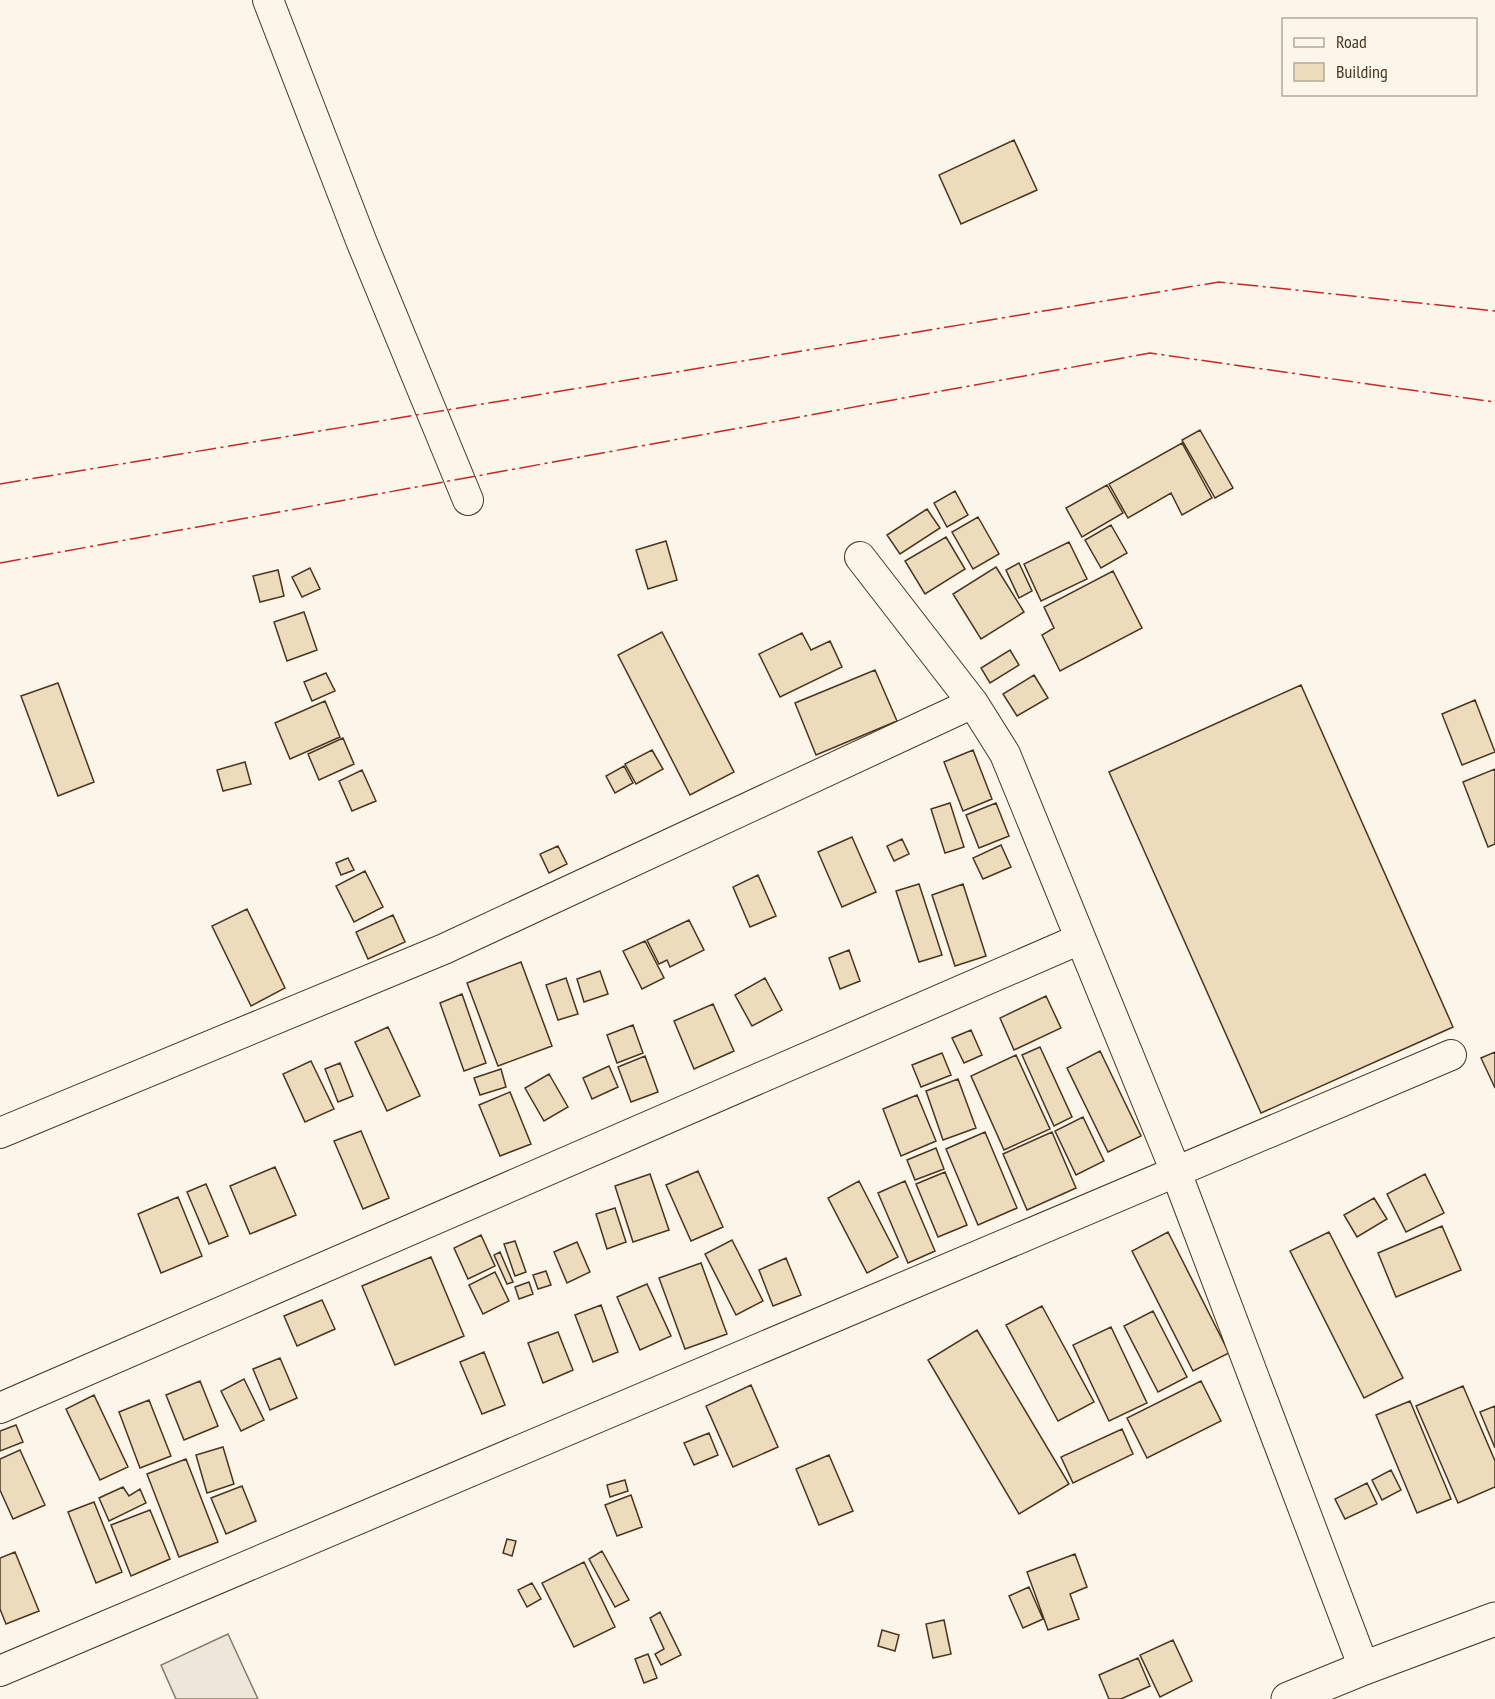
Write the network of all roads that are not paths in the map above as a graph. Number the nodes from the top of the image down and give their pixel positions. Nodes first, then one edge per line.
1 (268, 0) edge
2 (468, 500) dead end
3 (860, 557) dead end
4 (973, 703) junction
5 (1080, 939) junction
6 (1451, 1055) dead end
7 (0, 1133) edge
8 (1176, 1172) junction
9 (0, 1408) edge
10 (1495, 1619) edge
11 (1364, 1668) junction
12 (0, 1671) edge
13 (1288, 1699) edge

1 - 2 street
3 - 4 street
4 - 5 street
4 - 7 street
5 - 8 street
5 - 9 street
6 - 8 street
8 - 11 street
8 - 12 street
10 - 11 main road
11 - 13 main road

